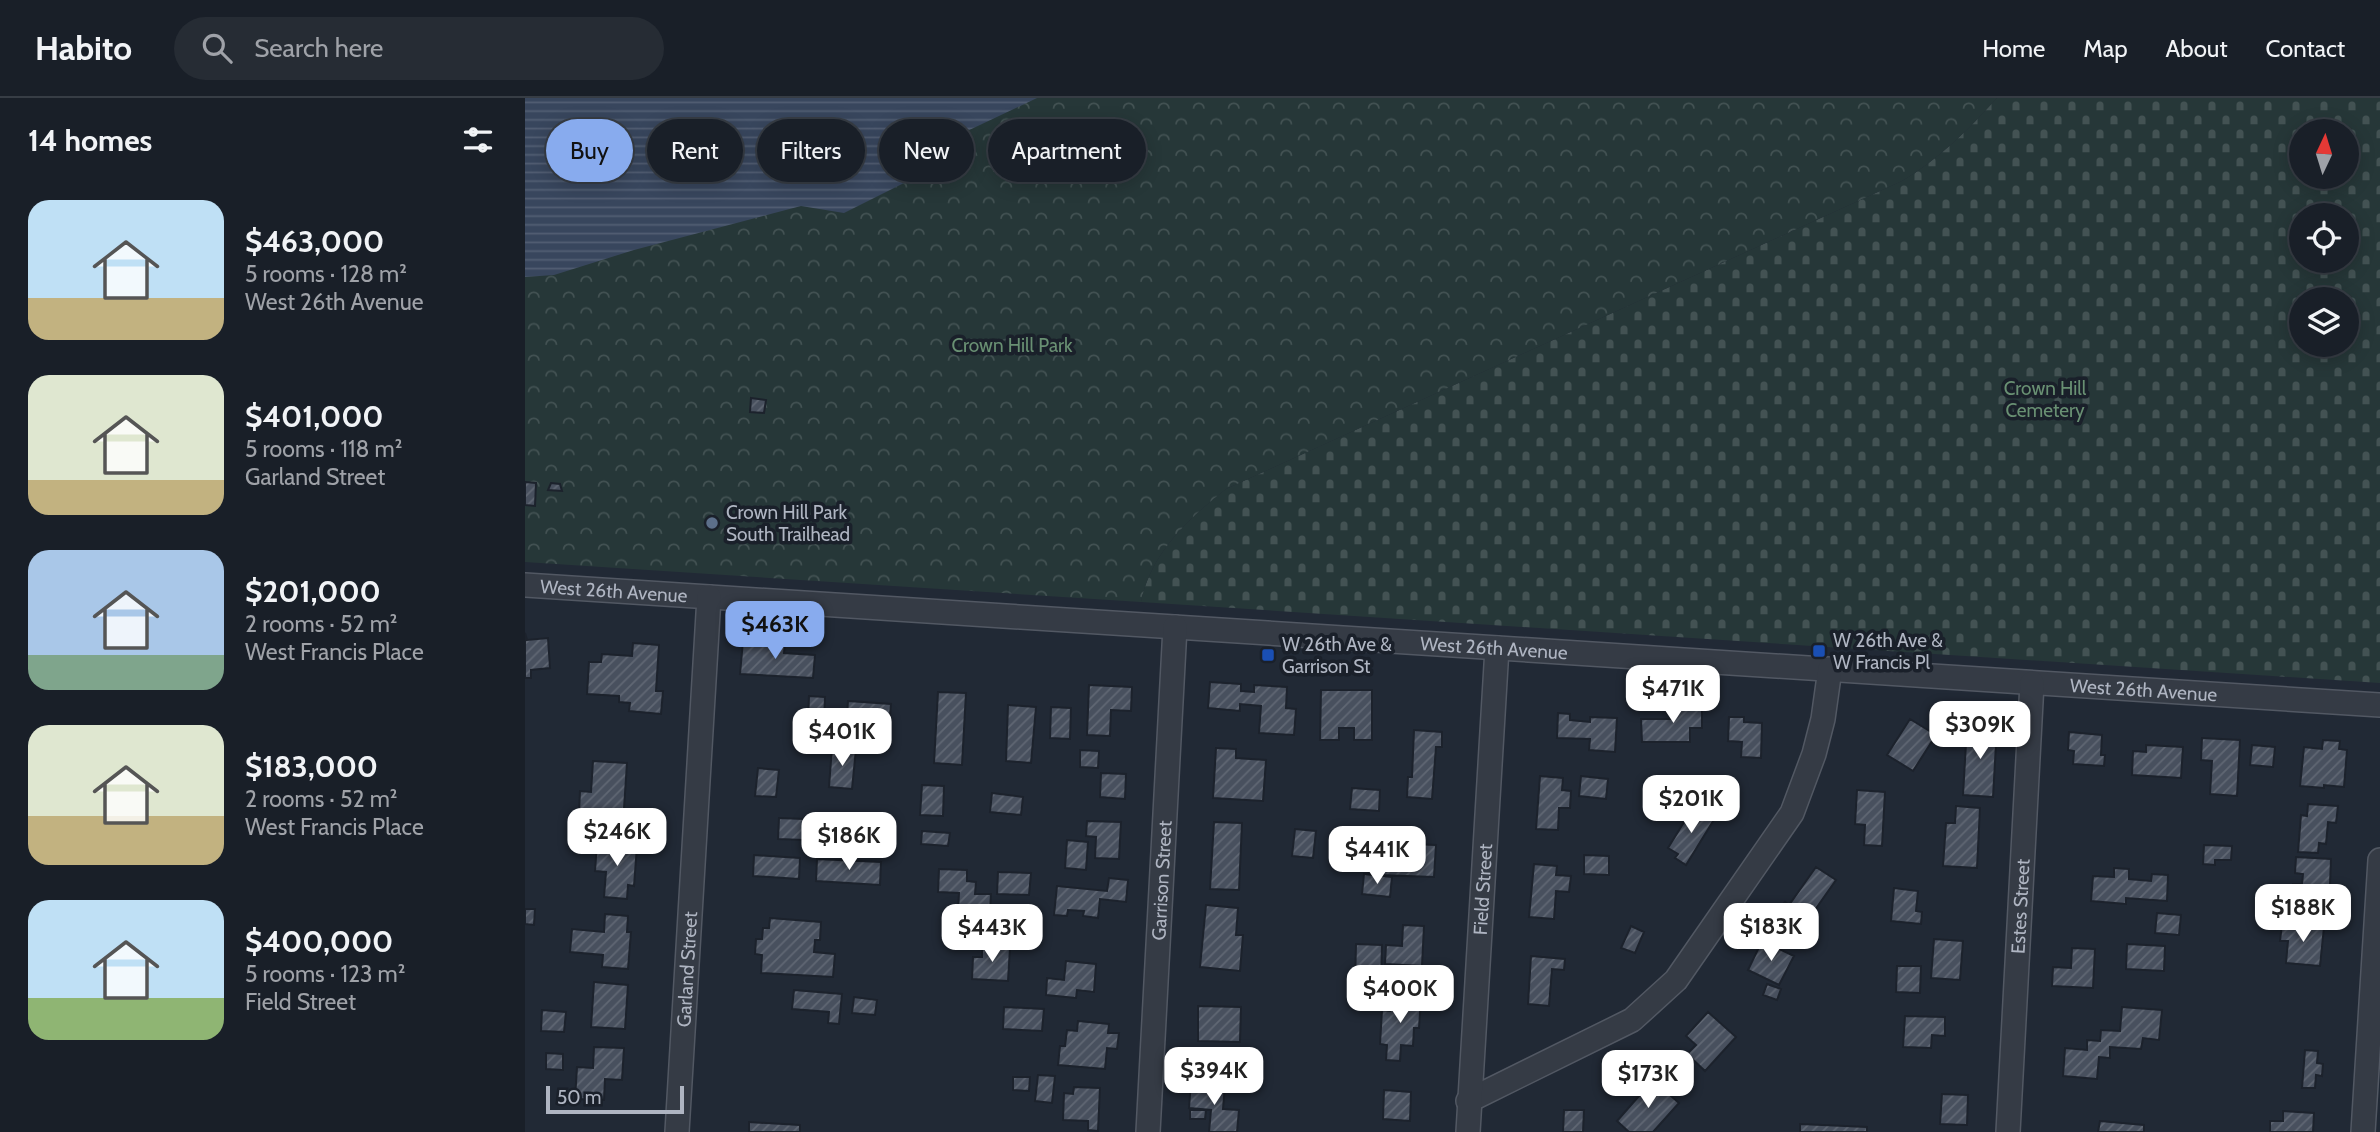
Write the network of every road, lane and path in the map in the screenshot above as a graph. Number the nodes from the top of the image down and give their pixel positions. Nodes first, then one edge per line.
1 (525, 585) edge
2 (709, 597) junction
3 (1175, 627) junction
4 (1497, 648) junction
5 (1830, 669) junction
6 (2032, 682) junction
7 (2380, 705) edge
8 (2380, 860) edge
9 (1468, 1101) junction
10 (677, 1132) edge
11 (1148, 1132) edge
12 (1468, 1132) edge
13 (2008, 1132) edge
14 (2363, 1132) edge

1 - 2 street, West 26th Avenue
2 - 3 street, West 26th Avenue
2 - 10 street, Garland Street
3 - 4 street, West 26th Avenue
3 - 11 street, Garrison Street
4 - 5 street, West 26th Avenue
4 - 9 street, Field Street
5 - 6 street, West 26th Avenue
5 - 9 street
6 - 7 street, West 26th Avenue
6 - 13 street, Estes Street
8 - 14 street
9 - 12 street, Field Street

